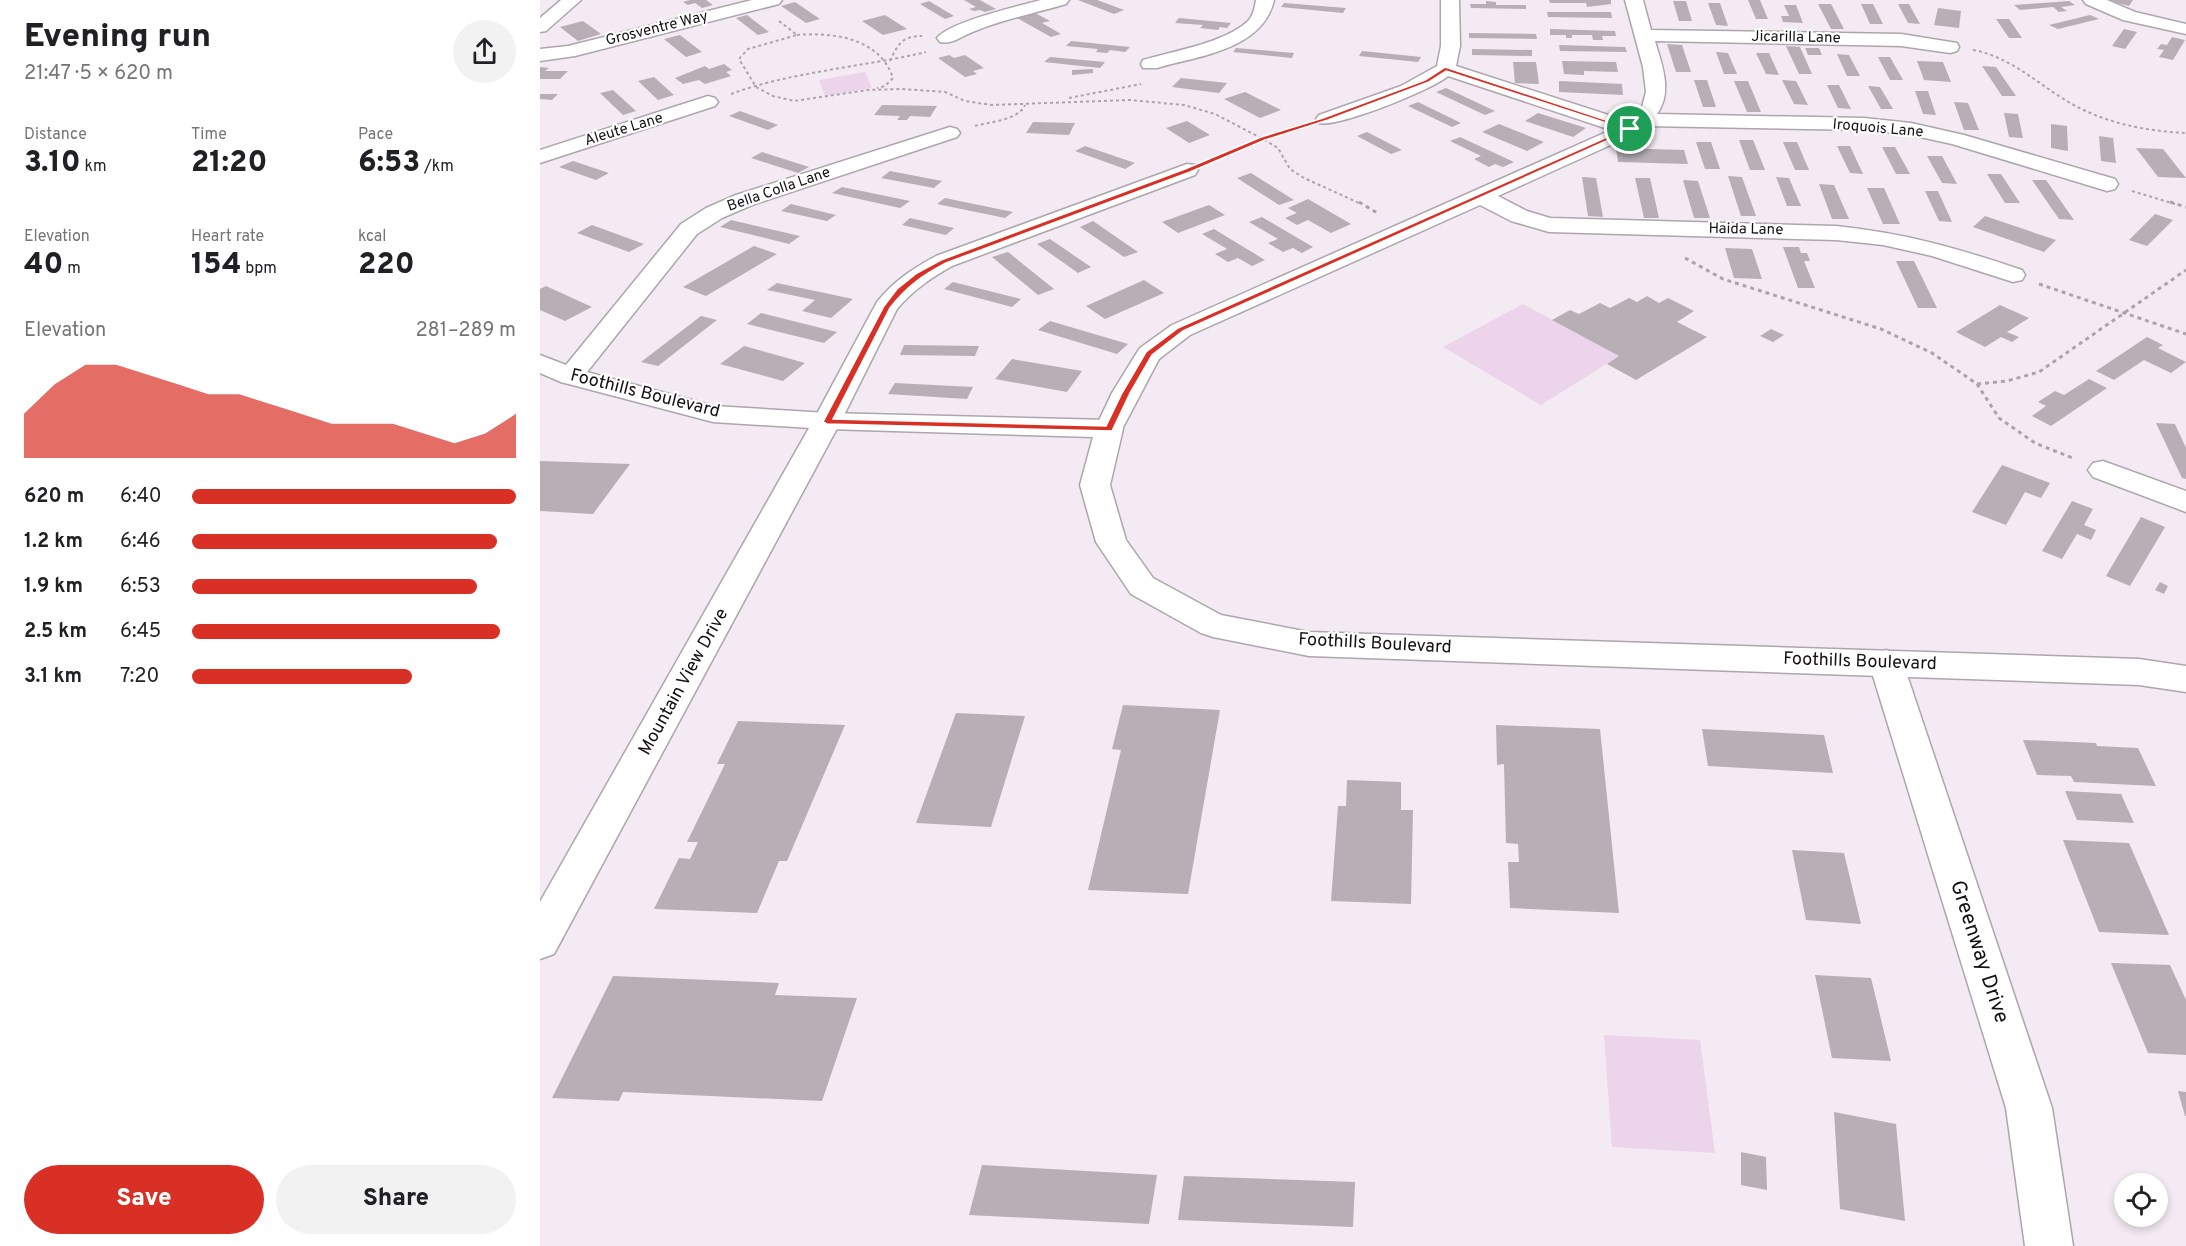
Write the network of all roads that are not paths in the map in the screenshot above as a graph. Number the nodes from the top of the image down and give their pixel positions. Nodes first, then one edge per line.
1 (572, 0) edge
2 (1060, 0) edge
3 (1266, 0) edge
4 (1450, 0) edge
5 (1634, 0) edge
6 (2092, 0) edge
7 (765, 2) edge
8 (540, 27) edge
9 (2186, 29) edge
10 (1642, 35) junction
11 (946, 38) road end
12 (1950, 47) road end
13 (540, 55) edge
14 (1150, 64) road end
15 (1445, 69) junction
16 (708, 102) road end
17 (1326, 119) road end
18 (1636, 124) junction
19 (950, 133) road end
20 (540, 157) edge
21 (1187, 170) road end
22 (2107, 184) road end
23 (1480, 196) junction
24 (2013, 275) road end
25 (540, 363) edge
26 (570, 376) junction
27 (827, 422) junction
28 (1109, 429) junction
29 (2103, 470) road end
30 (2186, 502) edge
31 (1886, 663) junction
32 (2186, 679) edge
33 (540, 941) edge
34 (2049, 1246) edge

1 - 8 street
2 - 11 street
3 - 14 street
4 - 15 street
5 - 10 street
6 - 9 street
7 - 13 street, Grosventre Way
10 - 12 street, Jicarilla Lane
10 - 18 street
15 - 17 street
15 - 18 street
16 - 20 street, Aleute Lane
18 - 22 street, Iroquois Lane
18 - 23 street
19 - 26 street, Bella Colla Lane
21 - 27 street, Mountain View Drive
23 - 24 street, Haida Lane
23 - 28 street
25 - 26 street, Foothills Boulevard
26 - 27 street, Foothills Boulevard
27 - 28 street, Foothills Boulevard
27 - 33 street, Mountain View Drive
28 - 31 street, Foothills Boulevard
29 - 30 street
31 - 32 street, Foothills Boulevard
31 - 34 street, Greenway Drive

